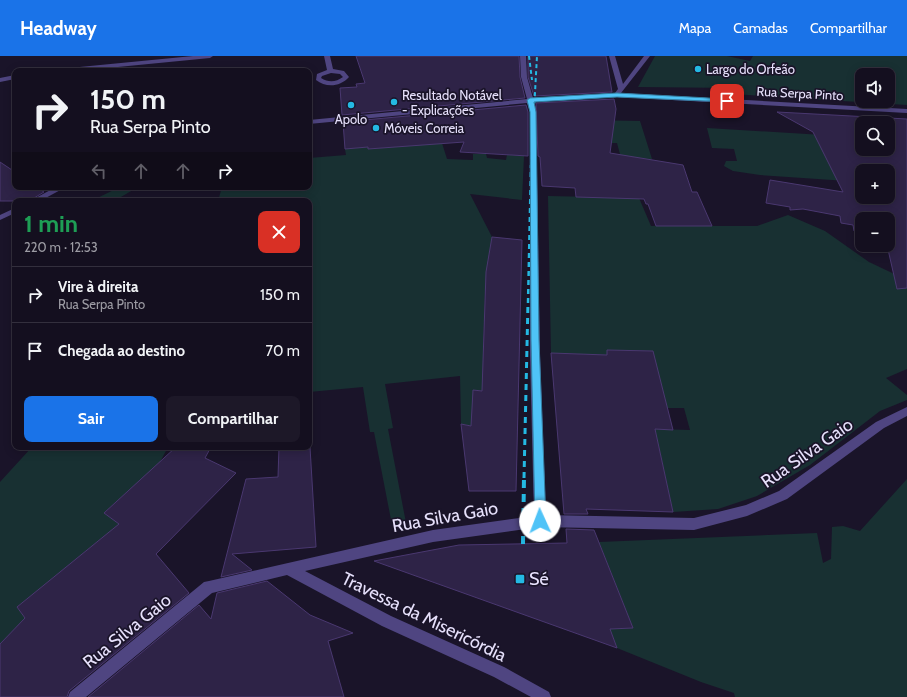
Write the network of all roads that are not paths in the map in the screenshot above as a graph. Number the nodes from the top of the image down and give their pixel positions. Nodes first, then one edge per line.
1 (210, 56) edge
2 (327, 56) edge
3 (523, 56) edge
4 (612, 56) edge
5 (647, 56) edge
6 (89, 68) edge
7 (330, 71) dead end
8 (12, 78) edge
9 (0, 80) edge
10 (619, 92) junction
11 (530, 100) junction
12 (907, 111) edge
13 (312, 122) edge
14 (56, 190) edge
15 (40, 198) edge
16 (12, 212) edge
17 (0, 218) edge
18 (907, 411) edge
19 (540, 521) junction
20 (288, 569) junction
21 (75, 697) edge
22 (544, 697) edge

1 - 6 street
2 - 7 street
3 - 11 street
4 - 10 street
5 - 10 street
8 - 9 street
10 - 11 street, Rua Serpa Pinto
10 - 12 street, Rua Serpa Pinto
11 - 13 street, Rua Serpa Pinto
11 - 19 street
14 - 15 street
16 - 17 street
18 - 19 street, Rua Silva Gaio
19 - 20 street, Rua Silva Gaio
20 - 21 street, Rua Silva Gaio
20 - 22 street, Travessa da Misericórdia

